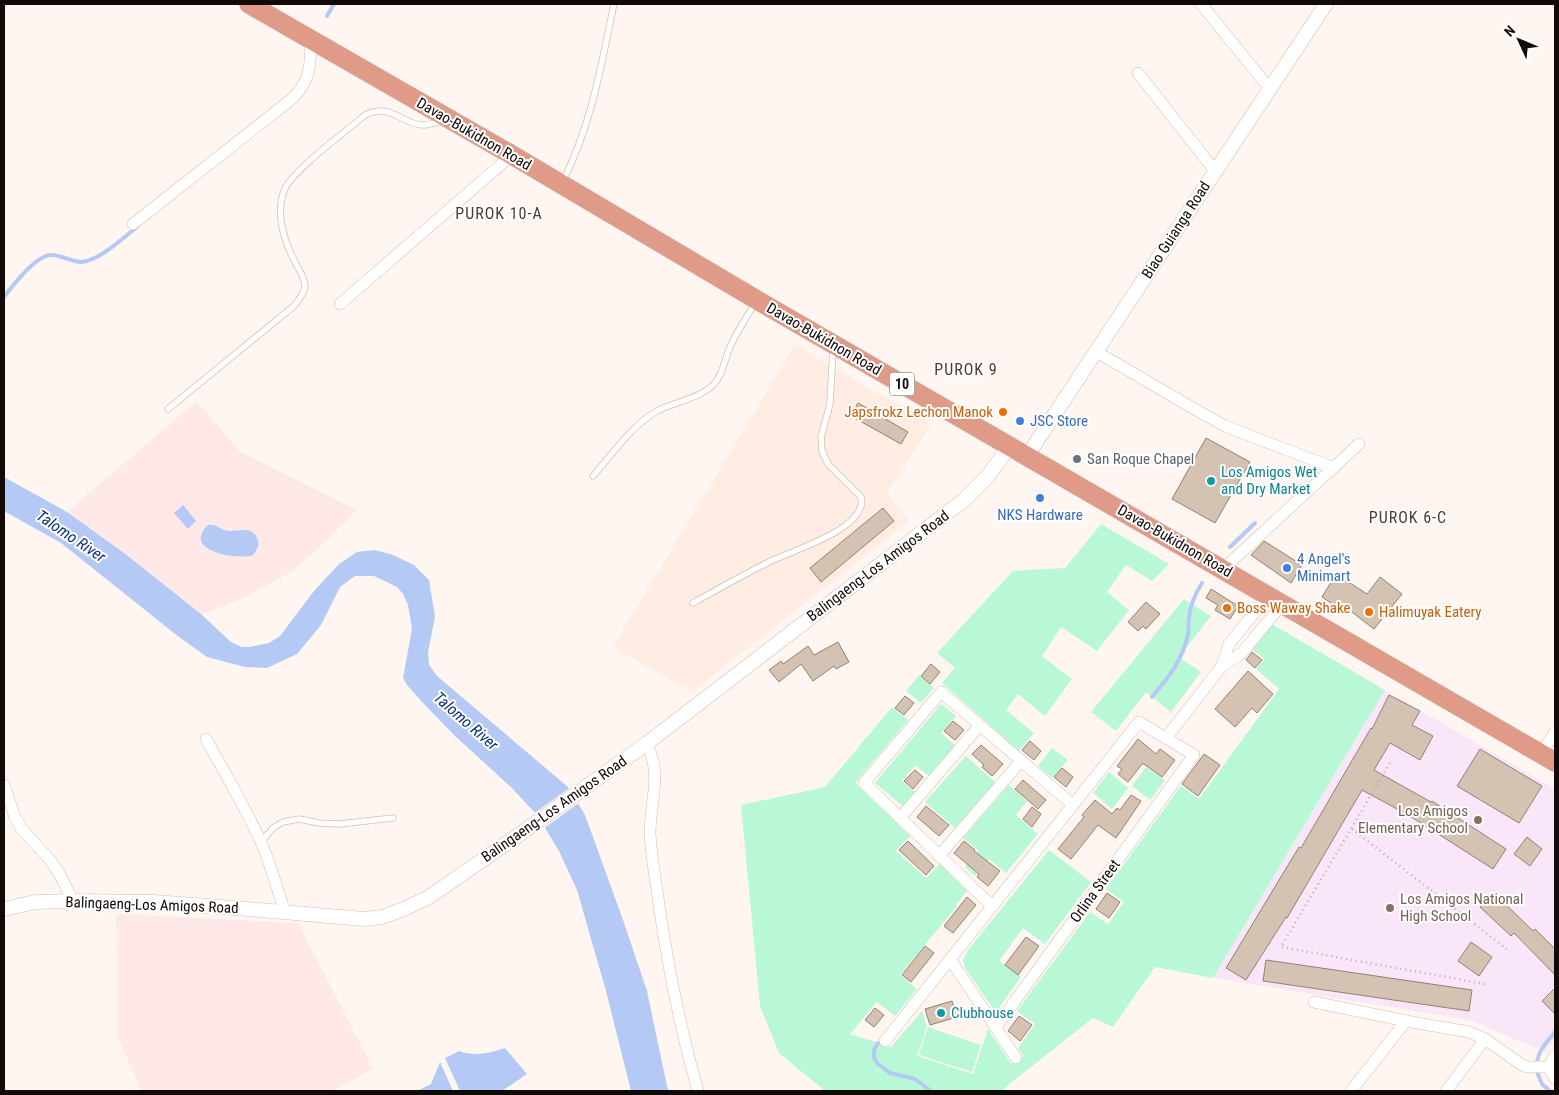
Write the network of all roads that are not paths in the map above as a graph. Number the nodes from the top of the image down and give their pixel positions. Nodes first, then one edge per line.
1 (249, 4) edge
2 (614, 4) edge
3 (1201, 4) edge
4 (1326, 4) edge
5 (311, 39) junction
6 (1138, 73) dead end
7 (1270, 89) junction
8 (449, 119) junction
9 (512, 155) junction
10 (1215, 171) junction
11 (561, 185) junction
12 (133, 224) dead end
13 (757, 300) junction
14 (340, 304) dead end
15 (834, 344) junction
16 (1095, 351) junction
17 (168, 409) dead end
18 (1359, 444) dead end
19 (1010, 446) junction
20 (1027, 456) junction
21 (1334, 468) junction
22 (593, 476) dead end
23 (1223, 569) junction
24 (1276, 599) junction
25 (693, 603) dead end
26 (1222, 666) junction
27 (980, 726) junction
28 (1555, 732) edge
29 (1166, 738) junction
30 (206, 739) dead end
31 (646, 744) junction
32 (1548, 758) edge
33 (1021, 761) junction
34 (4, 785) edge
35 (1073, 805) junction
36 (393, 818) dead end
37 (900, 818) junction
38 (261, 842) junction
39 (939, 856) junction
40 (73, 901) junction
41 (992, 906) junction
42 (4, 910) edge
43 (285, 912) junction
44 (950, 959) junction
45 (1314, 1002) dead end
46 (1406, 1021) junction
47 (996, 1027) junction
48 (1485, 1039) junction
49 (885, 1041) dead end
50 (1555, 1055) edge
51 (1016, 1058) dead end
52 (1549, 1067) junction
53 (1555, 1079) edge
54 (698, 1091) edge
55 (1351, 1091) edge
56 (1446, 1091) edge

1 - 5 highway, Davao-Bukidnon Road / 10
2 - 11 lane
3 - 7 street
4 - 7 street, Biao Guianga Road
5 - 8 highway, Davao-Bukidnon Road / 10
5 - 12 street
6 - 10 street
7 - 10 street, Biao Guianga Road
8 - 9 highway, Davao-Bukidnon Road / 10
8 - 17 lane
9 - 11 highway, Davao-Bukidnon Road / 10
9 - 14 street
10 - 16 street, Biao Guianga Road
11 - 13 highway, Davao-Bukidnon Road / 10
13 - 15 highway, Davao-Bukidnon Road / 10
13 - 22 lane
15 - 19 highway, Davao-Bukidnon Road / 10
15 - 25 lane
16 - 20 street, Biao Guianga Road
16 - 21 street
18 - 21 street
19 - 20 highway, Davao-Bukidnon Road / 10
19 - 31 street, Balingaeng-Los Amigos Road
20 - 23 highway, Davao-Bukidnon Road / 10
21 - 23 street
23 - 24 highway, Davao-Bukidnon Road / 10
24 - 26 street
24 - 26 street
24 - 32 highway, Davao-Bukidnon Road / 10
26 - 29 street
27 - 33 street
27 - 37 street
27 - 37 street
28 - 32 street
29 - 35 street
29 - 47 street, Orlina Street
30 - 38 street
31 - 43 street, Balingaeng-Los Amigos Road
31 - 54 street
33 - 35 street
33 - 39 street
34 - 40 street
35 - 41 street
36 - 38 lane
37 - 39 street
38 - 43 street
39 - 41 street
40 - 42 street, Balingaeng-Los Amigos Road
40 - 43 street, Balingaeng-Los Amigos Road
41 - 44 street
44 - 47 street
44 - 49 street
45 - 46 street
46 - 48 street
46 - 55 street
47 - 51 street
48 - 52 street
48 - 56 street
50 - 52 street
52 - 53 street

